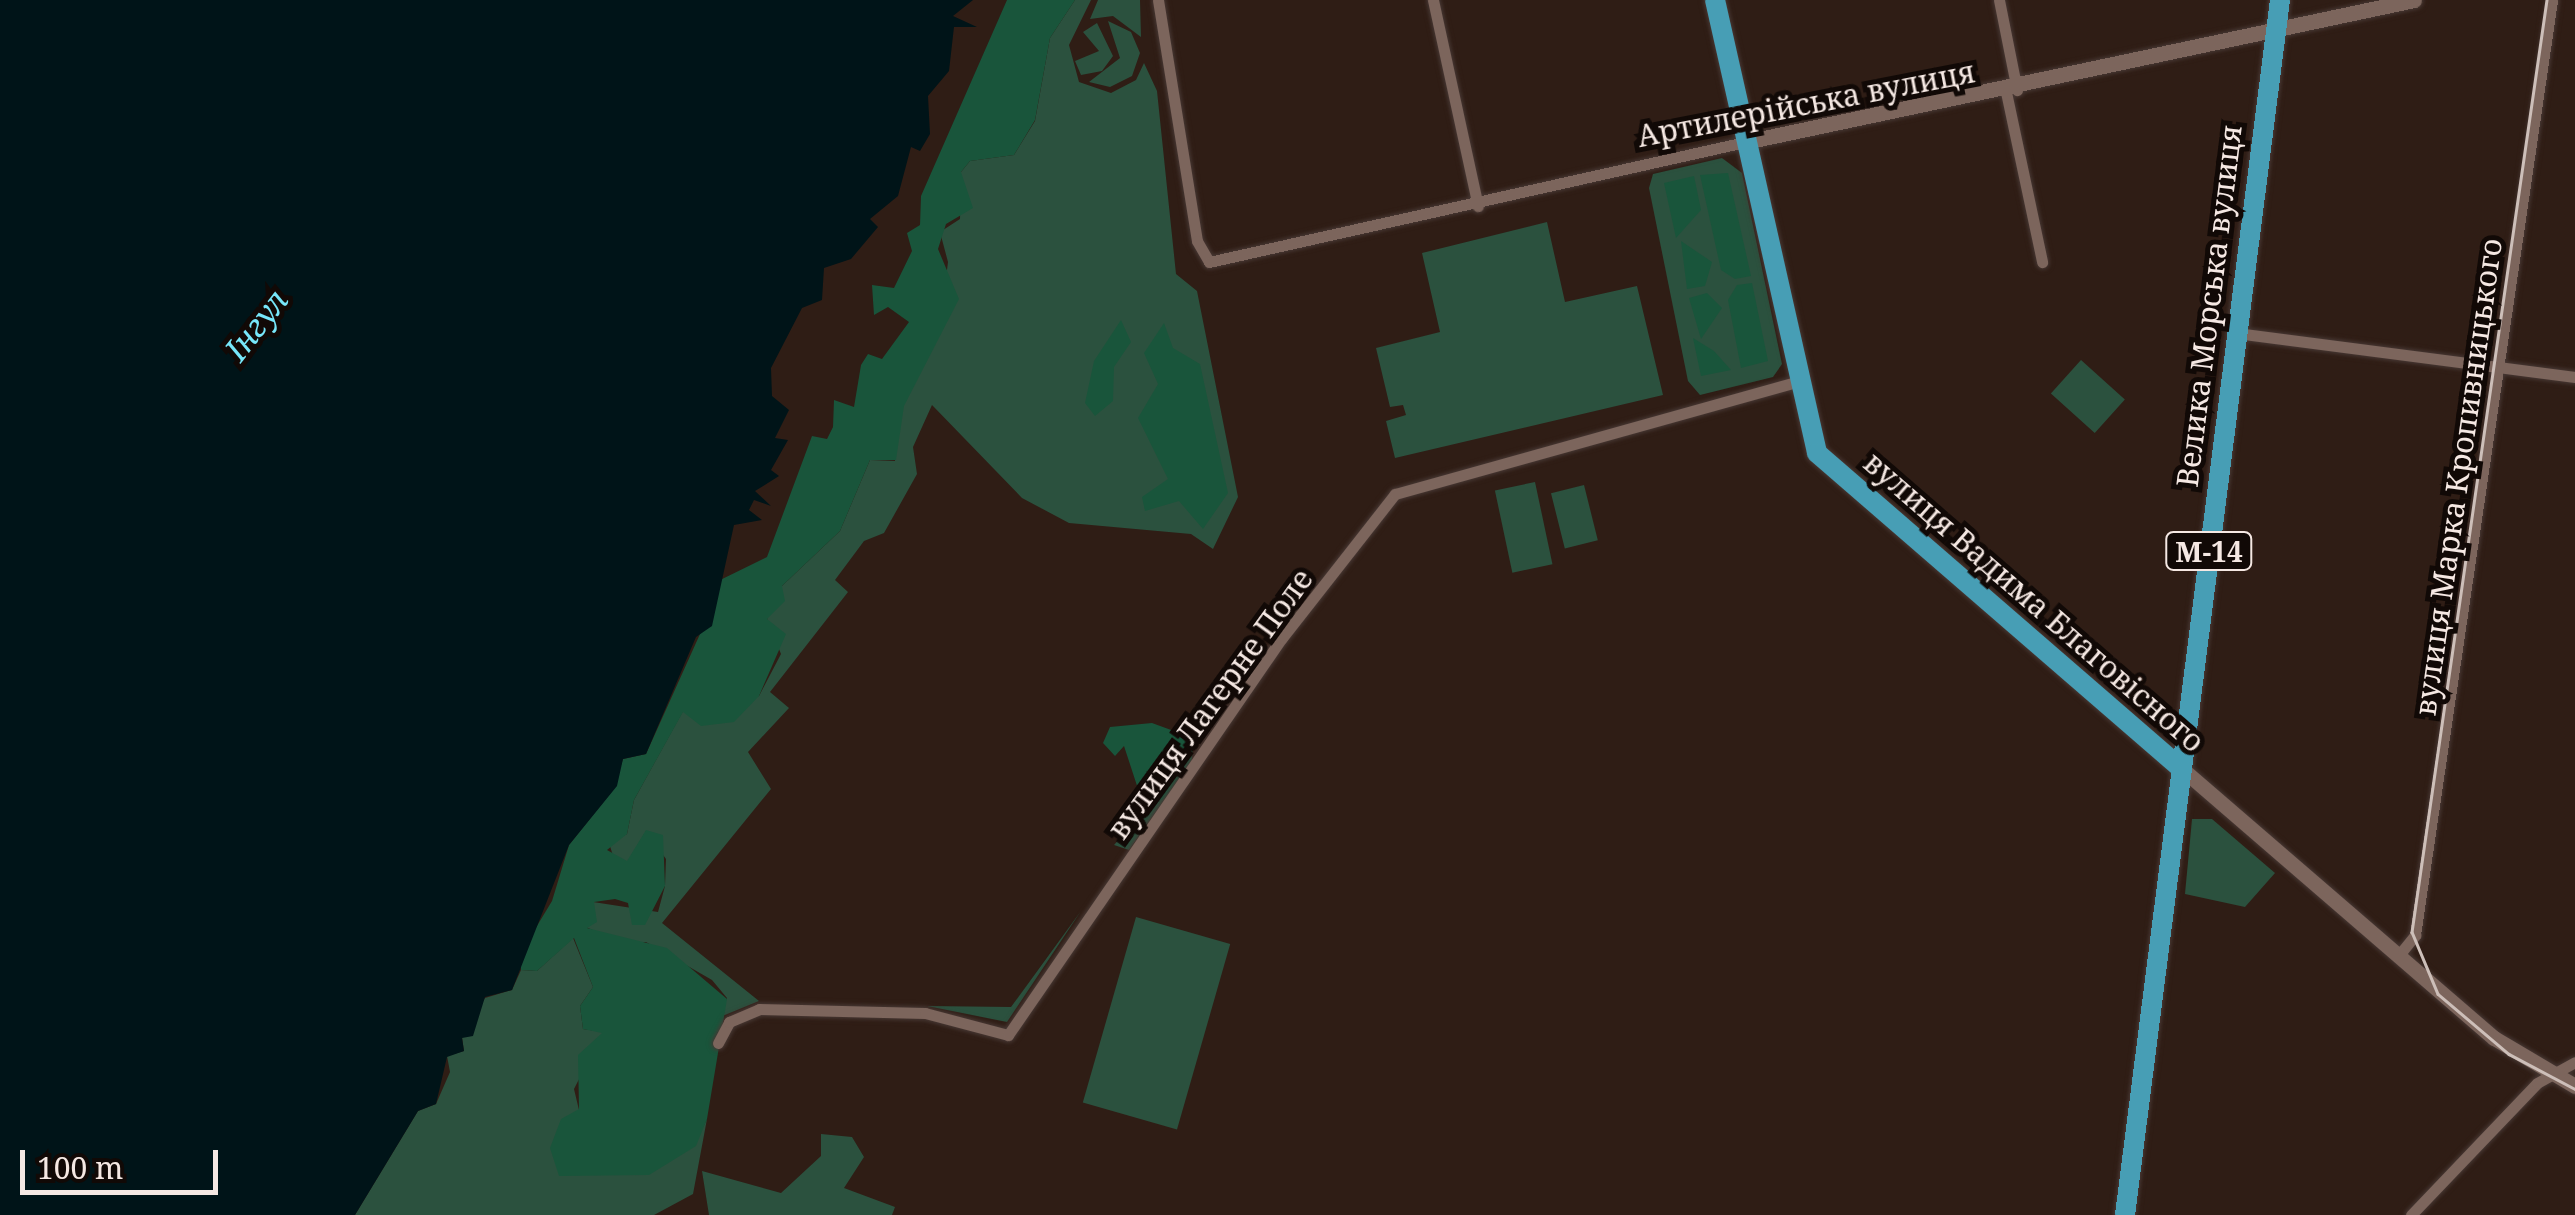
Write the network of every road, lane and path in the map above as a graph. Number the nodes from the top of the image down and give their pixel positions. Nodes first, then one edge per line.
1 (1158, 0) edge
2 (1434, 0) edge
3 (1715, 0) edge
4 (1999, 0) edge
5 (2280, 0) edge
6 (2414, 0) edge
7 (2552, 0) edge
8 (2276, 26) junction
9 (2011, 91) junction
10 (1745, 142) junction
11 (1478, 206) junction
12 (2042, 262) dead end
13 (2236, 333) junction
14 (2499, 367) junction
15 (2575, 377) edge
16 (1796, 382) junction
17 (2182, 768) junction
18 (2398, 956) junction
19 (718, 1042) dead end
20 (2575, 1062) edge
21 (2550, 1076) junction
22 (2575, 1086) edge
23 (2125, 1215) edge
24 (2411, 1215) edge

1 - 11 street, Артилерійська вулиця
2 - 11 street
3 - 10 highway, вулиця Вадима Благовісного
4 - 9 street
5 - 8 highway, Велика Морська вулиця / М-14
6 - 8 street, Артилерійська вулиця
7 - 14 street, вулиця Марка Кропивницького
8 - 9 street, Артилерійська вулиця
8 - 13 highway, Велика Морська вулиця / М-14
9 - 10 street, Артилерійська вулиця
9 - 12 street
10 - 11 street, Артилерійська вулиця
10 - 16 highway, вулиця Вадима Благовісного
13 - 14 street
13 - 17 highway, Велика Морська вулиця / М-14
14 - 15 street
14 - 18 street, вулиця Марка Кропивницького
16 - 17 highway, вулиця Вадима Благовісного
16 - 19 street, вулиця Лагерне Поле
17 - 18 street, вулиця Вадима Благовісного
17 - 23 highway, Велика Морська вулиця / М-14
18 - 21 street, вулиця Вадима Благовісного
20 - 21 street
21 - 22 street, вулиця Вадима Благовісного
21 - 24 street

